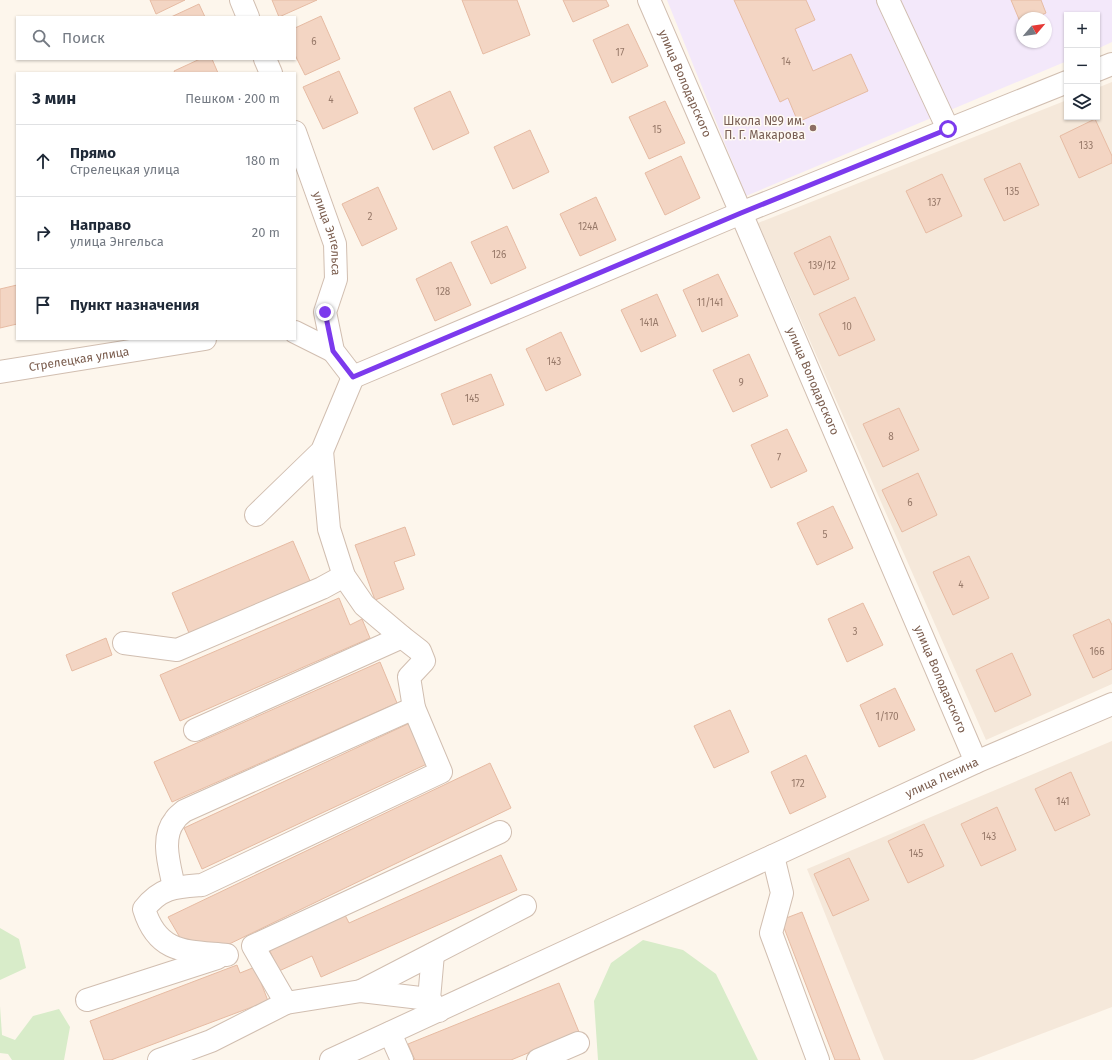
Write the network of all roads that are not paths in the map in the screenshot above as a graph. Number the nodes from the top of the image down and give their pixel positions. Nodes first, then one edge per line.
1 (241, 0) edge
2 (649, 0) edge
3 (888, 0) edge
4 (248, 16) edge
5 (265, 60) edge
6 (1112, 64) edge
7 (1100, 69) edge
8 (271, 72) edge
9 (1064, 83) edge
10 (948, 129) junction
11 (296, 135) edge
12 (741, 213) junction
13 (296, 332) edge
14 (199, 340) edge
15 (333, 351) junction
16 (0, 372) edge
17 (353, 377) junction
18 (322, 451) junction
19 (256, 515) dead end
20 (344, 576) junction
21 (402, 637) junction
22 (124, 643) dead end
23 (1112, 704) edge
24 (414, 708) junction
25 (195, 730) dead end
26 (976, 762) junction
27 (500, 832) dead end
28 (773, 856) junction
29 (174, 887) junction
30 (525, 906) dead end
31 (253, 946) junction
32 (433, 954) junction
33 (227, 955) junction
34 (361, 991) junction
35 (87, 1000) dead end
36 (286, 1003) junction
37 (434, 1005) junction
38 (390, 1033) junction
39 (578, 1043) dead end
40 (159, 1060) edge
41 (331, 1060) edge
42 (402, 1060) edge
43 (538, 1060) edge
44 (818, 1060) edge

1 - 4 street
2 - 12 street, улица Володарского
3 - 10 street
5 - 8 street
6 - 7 street
9 - 10 street
10 - 12 street
11 - 15 street, улица Энгельса
12 - 17 street
12 - 26 street, улица Володарского
13 - 15 street
14 - 16 street, Стрелецкая улица
15 - 17 street, улица Энгельса
17 - 18 street
18 - 19 street
18 - 20 street
20 - 21 street
20 - 22 street
21 - 24 street
21 - 25 street
23 - 26 street, улица Ленина
24 - 29 street
24 - 29 street
26 - 28 street, улица Ленина
27 - 31 street
28 - 37 street, улица Ленина
28 - 44 street
29 - 33 street
30 - 32 street
31 - 33 street
31 - 36 street
32 - 34 street
32 - 37 street
33 - 35 street
34 - 36 street
34 - 37 street
36 - 40 street
37 - 38 street, улица Ленина
38 - 41 street, улица Ленина
38 - 42 street
39 - 43 street

